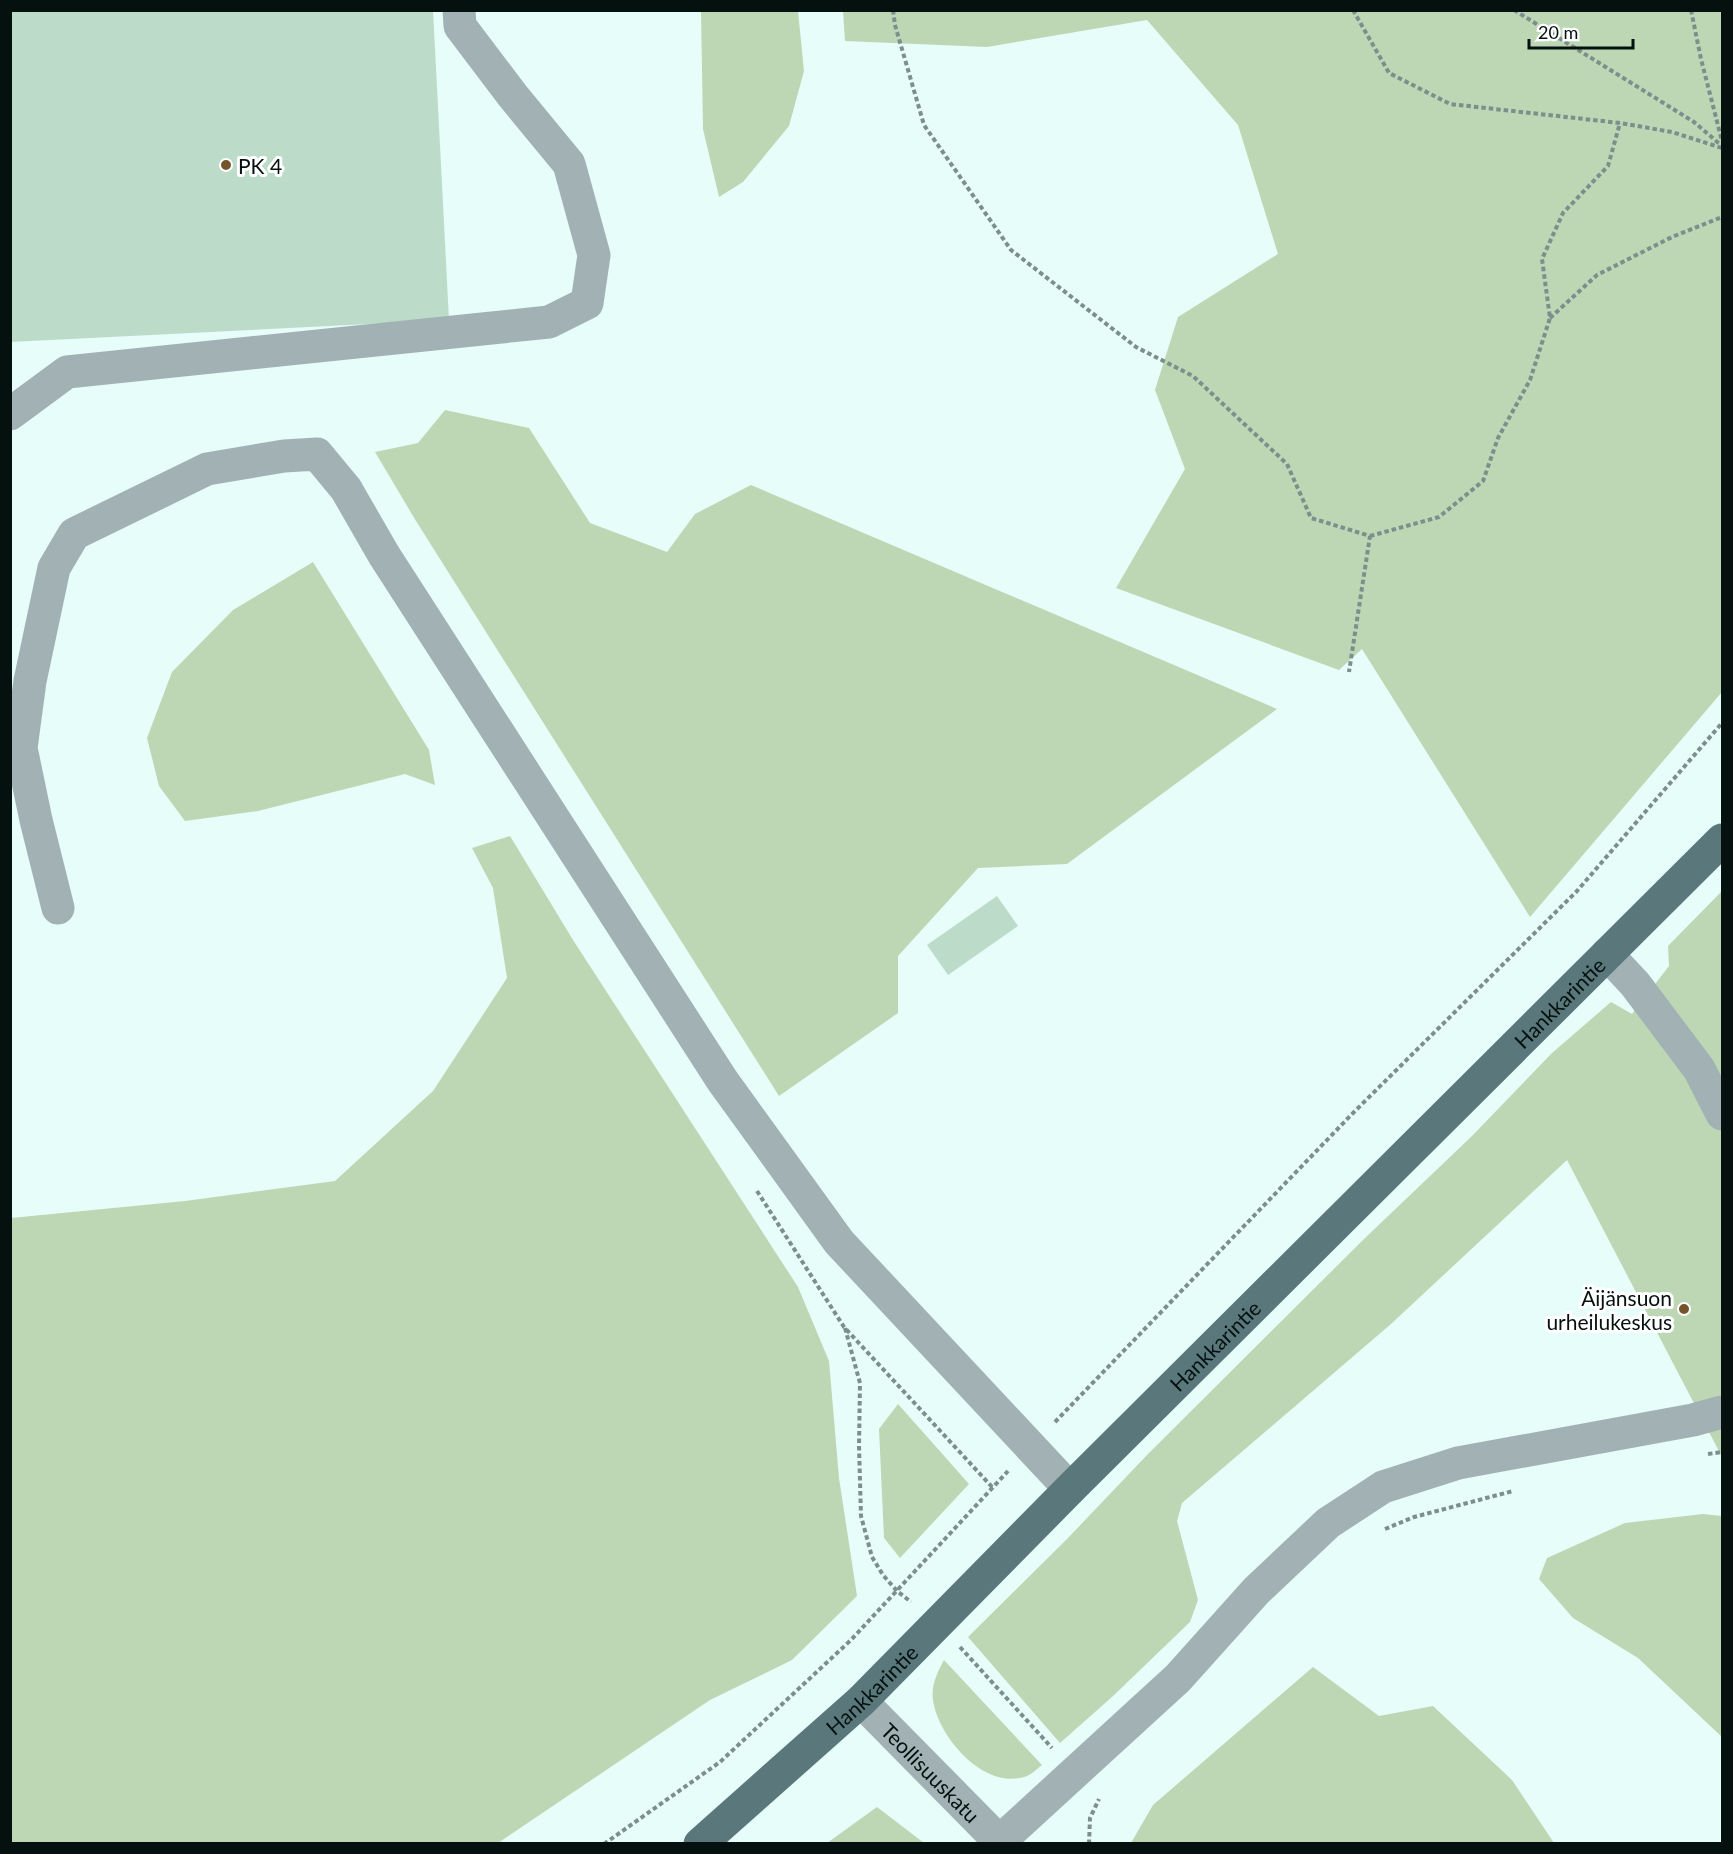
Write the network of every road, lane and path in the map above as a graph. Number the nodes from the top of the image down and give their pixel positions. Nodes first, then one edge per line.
1 (459, 10) edge
2 (893, 10) edge
3 (1353, 10) edge
4 (1514, 10) edge
5 (1691, 10) edge
6 (1620, 123) junction
7 (1722, 141) edge
8 (1722, 147) edge
9 (1722, 217) edge
10 (1550, 318) junction
11 (10, 414) edge
12 (1370, 536) junction
13 (1349, 672) dead end
14 (1722, 723) edge
15 (1722, 840) edge
16 (58, 908) dead end
17 (1607, 954) junction
18 (1722, 1114) edge
19 (844, 1327) dead end
20 (1722, 1412) edge
21 (1031, 1446) junction
22 (1722, 1452) edge
23 (1699, 1455) dead end
24 (1070, 1489) junction
25 (1515, 1490) dead end
26 (1383, 1530) dead end
27 (897, 1591) junction
28 (938, 1622) junction
29 (861, 1701) junction
30 (1075, 1773) junction
31 (1106, 1791) dead end
32 (1001, 1842) edge
33 (604, 1844) edge
34 (700, 1844) edge
35 (1089, 1844) edge

1 - 11 street
2 - 12 path
3 - 6 path
4 - 8 path
5 - 7 path
6 - 8 path
6 - 10 path
9 - 10 path
10 - 12 path
12 - 13 path
14 - 21 path
15 - 17 main road, Hankkarintie
16 - 21 street
17 - 18 street
17 - 24 main road, Hankkarintie
19 - 27 path
20 - 30 street
21 - 24 street
21 - 27 path
22 - 23 path
24 - 28 main road, Hankkarintie
25 - 26 path
27 - 28 path
27 - 33 path
28 - 29 main road, Hankkarintie
28 - 30 path
29 - 32 street, Teollisuuskatu
29 - 34 main road, Hankkarintie
30 - 32 street
31 - 35 path

